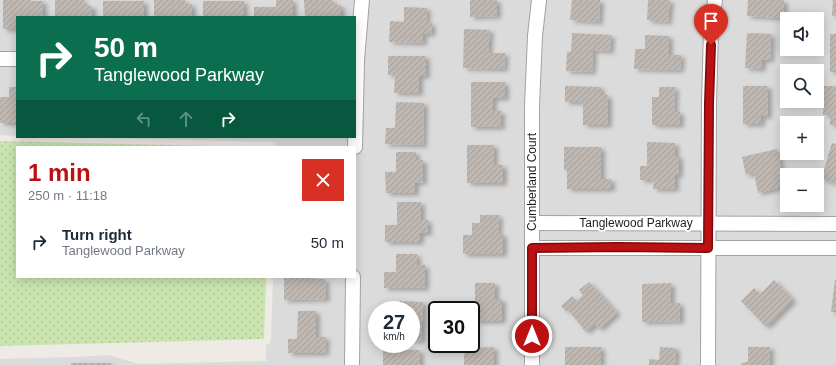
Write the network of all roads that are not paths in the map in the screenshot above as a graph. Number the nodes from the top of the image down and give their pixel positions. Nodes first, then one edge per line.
1 (362, 0) edge
2 (539, 0) edge
3 (715, 0) edge
4 (0, 59) edge
5 (16, 59) edge
6 (356, 60) edge
7 (532, 223) junction
8 (708, 223) junction
9 (836, 224) edge
10 (532, 248) junction
11 (708, 248) junction
12 (836, 248) edge
13 (353, 278) edge
14 (352, 365) edge
15 (532, 365) edge
16 (708, 365) edge

1 - 6 street
2 - 7 street, Cumberland Court
3 - 8 street
4 - 5 street
7 - 8 street, Tanglewood Parkway
7 - 10 street, Cumberland Court
8 - 9 street, Tanglewood Parkway
8 - 11 street
10 - 11 street, Tanglewood Parkway
10 - 15 street, Cumberland Court
11 - 12 street, Tanglewood Parkway
11 - 16 street
13 - 14 street

